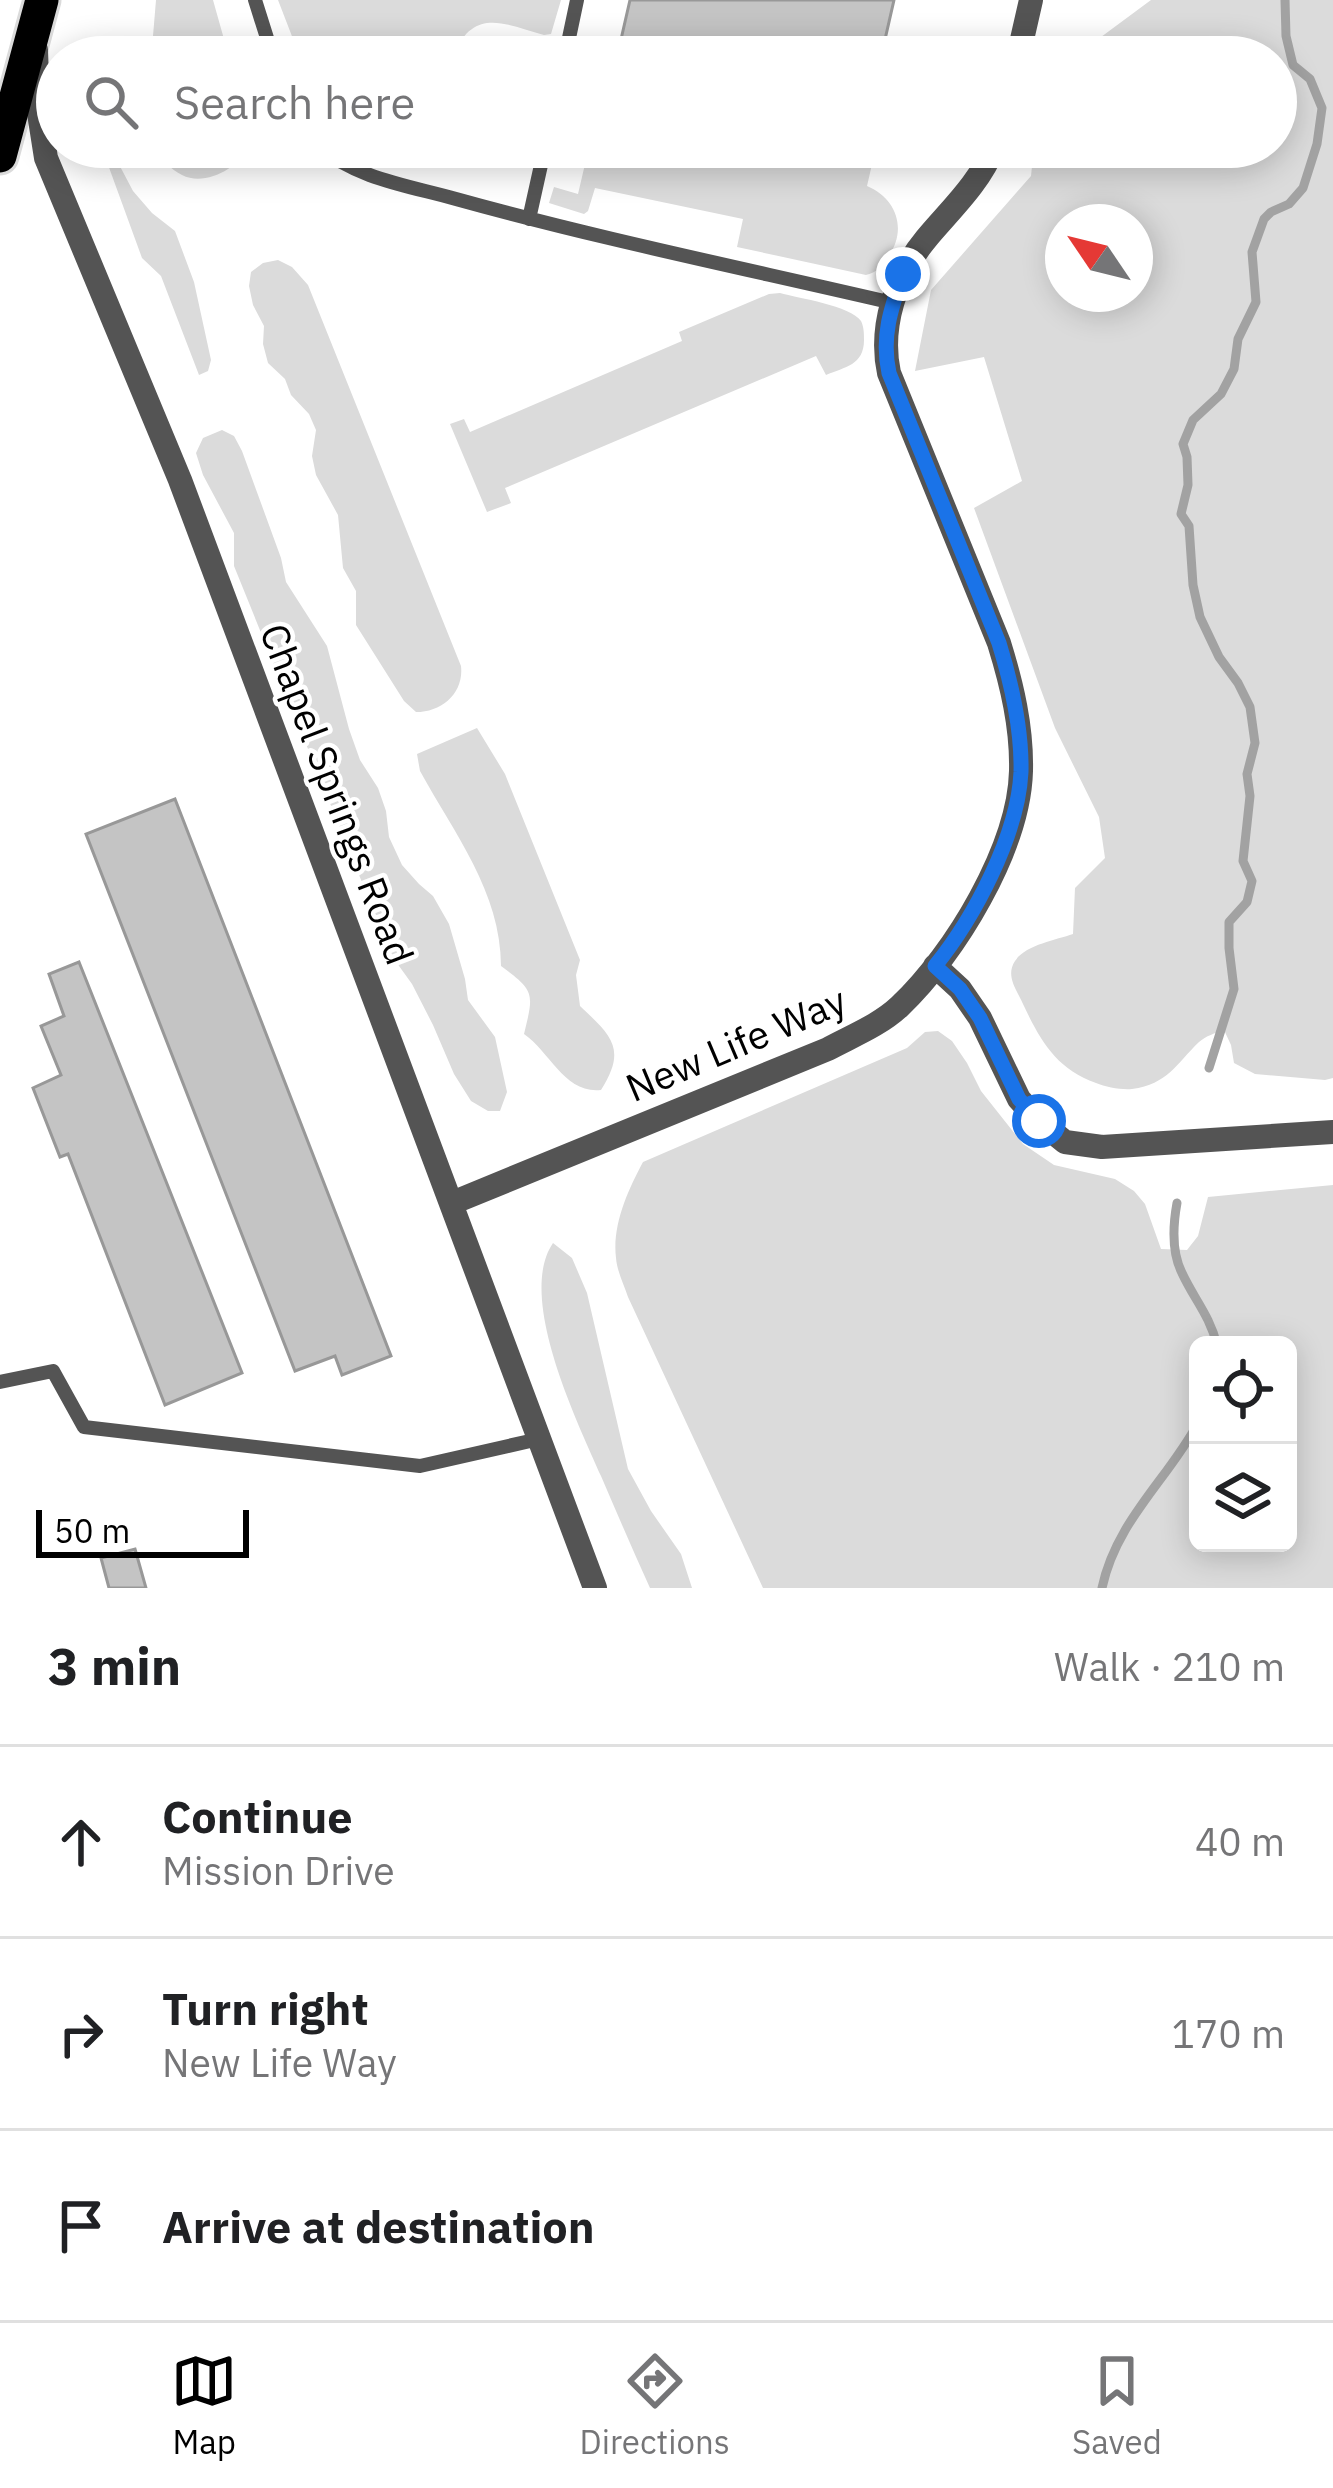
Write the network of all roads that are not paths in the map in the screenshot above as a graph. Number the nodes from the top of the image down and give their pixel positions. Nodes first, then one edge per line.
1 (256, 0) edge
2 (577, 0) edge
3 (1030, 0) edge
4 (38, 12) edge
5 (267, 36) edge
6 (569, 36) edge
7 (1022, 36) edge
8 (0, 156) edge
9 (50, 168) edge
10 (351, 168) edge
11 (540, 168) edge
12 (982, 168) edge
13 (529, 219) junction
14 (893, 303) junction
15 (935, 966) junction
16 (1333, 1132) edge
17 (452, 1203) junction
18 (0, 1382) edge
19 (539, 1439) junction
20 (595, 1588) edge

1 - 5 lane
2 - 6 lane
3 - 7 street
4 - 8 highway
9 - 17 street, Chapel Springs Road
10 - 13 lane
11 - 13 lane
12 - 14 street, New Life Way
13 - 14 lane
14 - 15 street, New Life Way
15 - 16 street
15 - 17 street, New Life Way
17 - 19 street, Chapel Springs Road
18 - 19 lane
19 - 20 street, Chapel Springs Road

